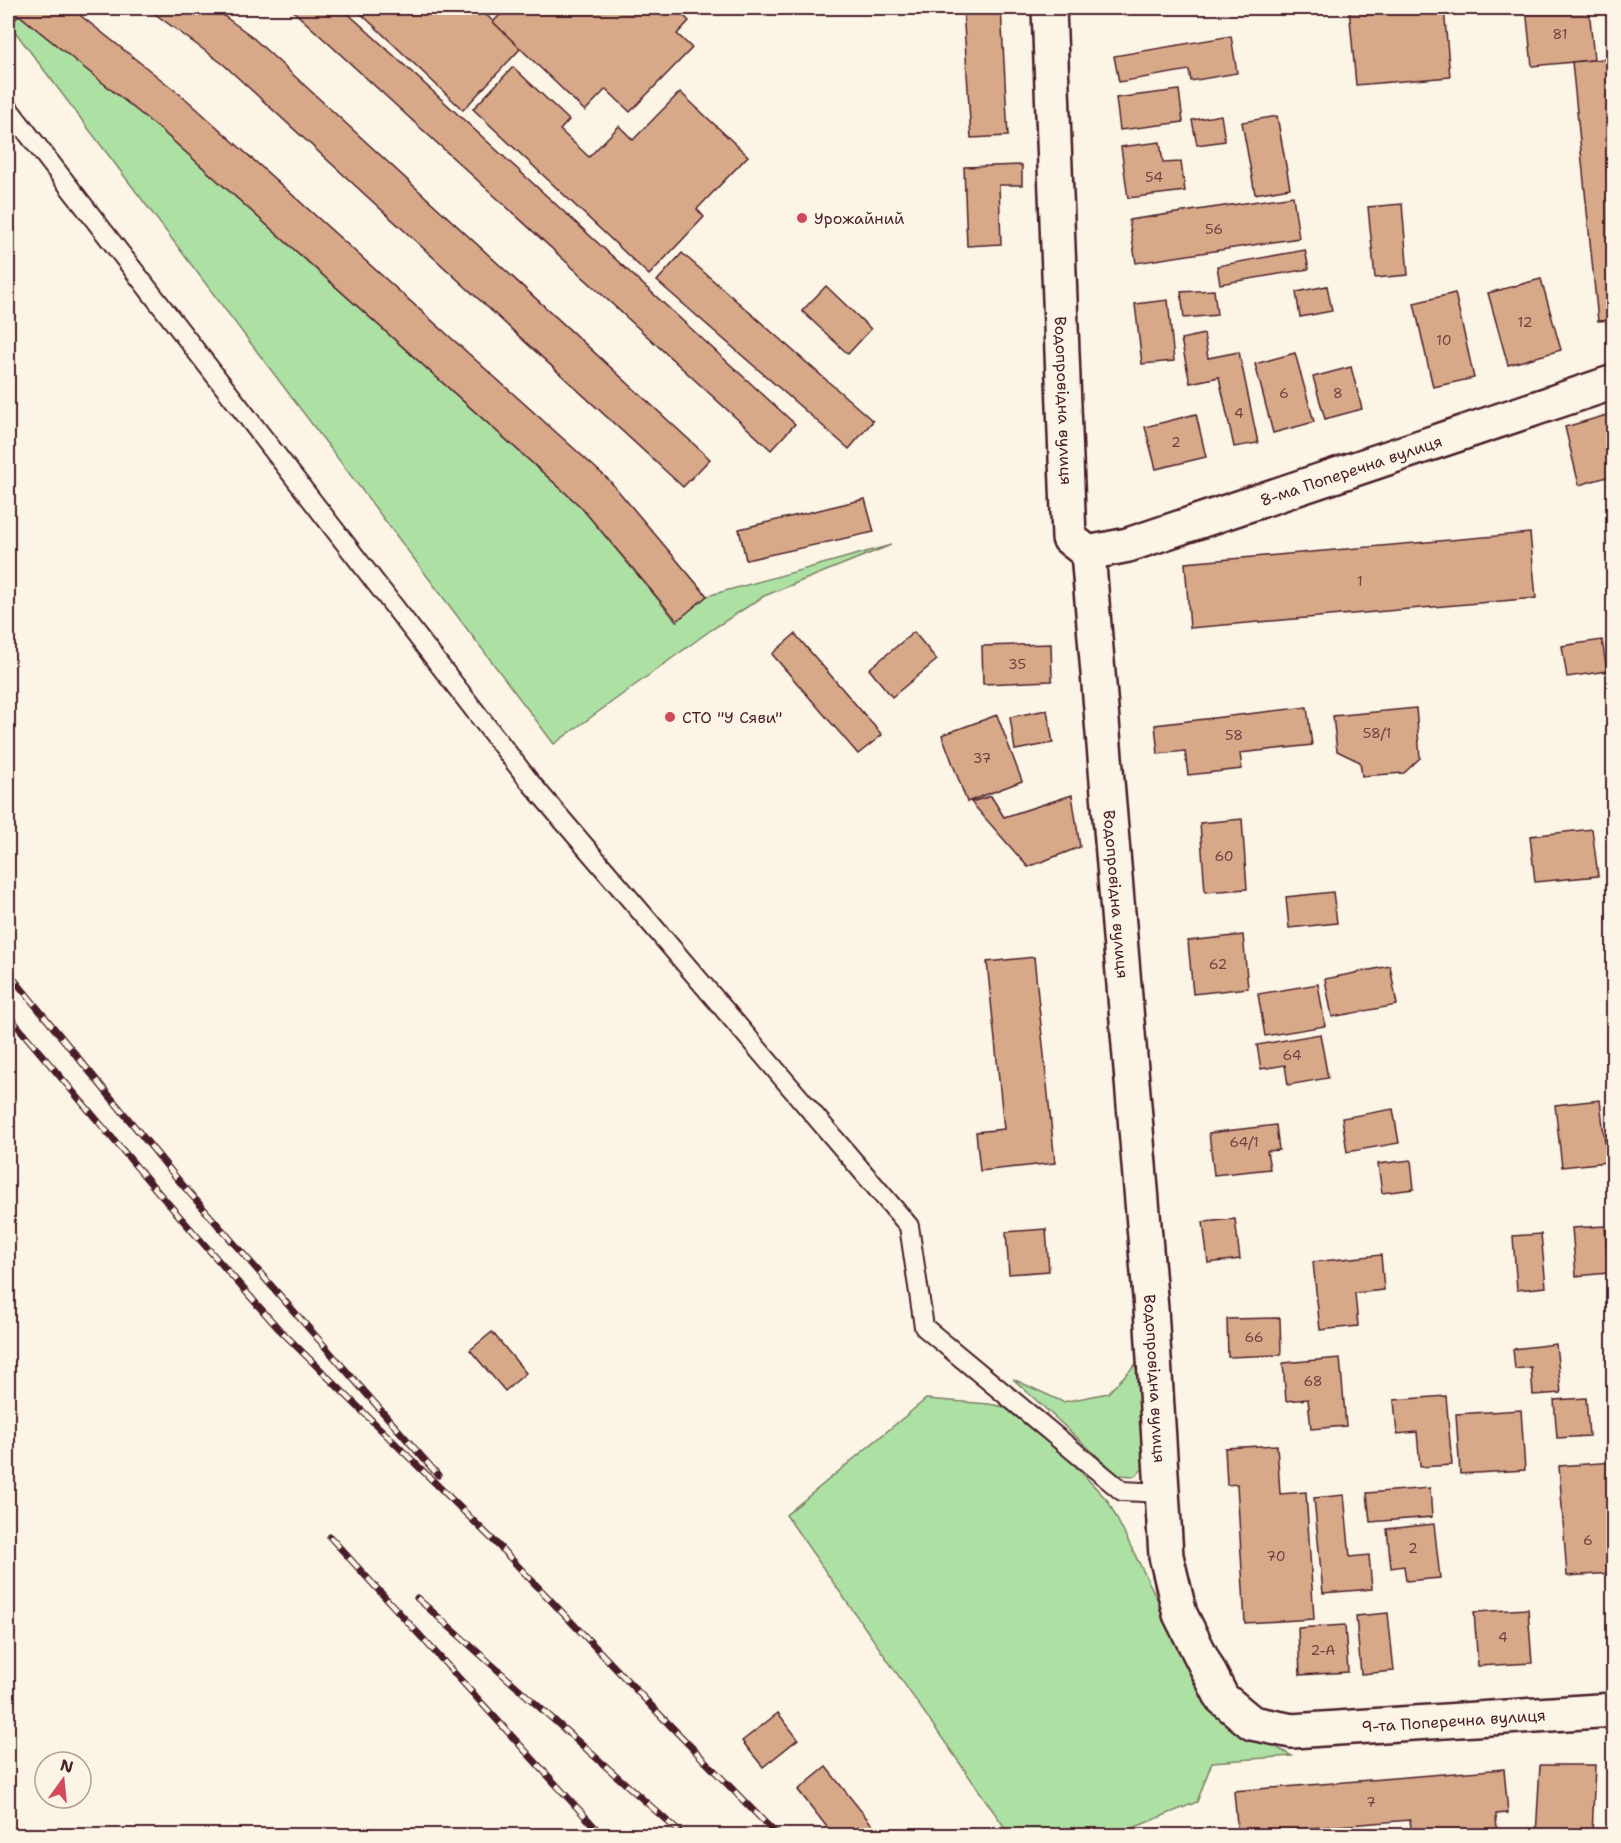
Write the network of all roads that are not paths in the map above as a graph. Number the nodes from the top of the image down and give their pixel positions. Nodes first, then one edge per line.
1 (1049, 8) edge
2 (8, 108) edge
3 (1614, 382) edge
4 (1088, 553) junction
5 (1163, 1493) junction
6 (1614, 1710) edge
7 (1292, 1731) joint

1 - 4 street, Водопровідна вулиця
2 - 5 lane
3 - 4 street, 8-ма Поперечна вулиця
4 - 5 street, Водопровідна вулиця
5 - 7 street, Водопровідна вулиця
6 - 7 street, 9-та Поперечна вулиця

